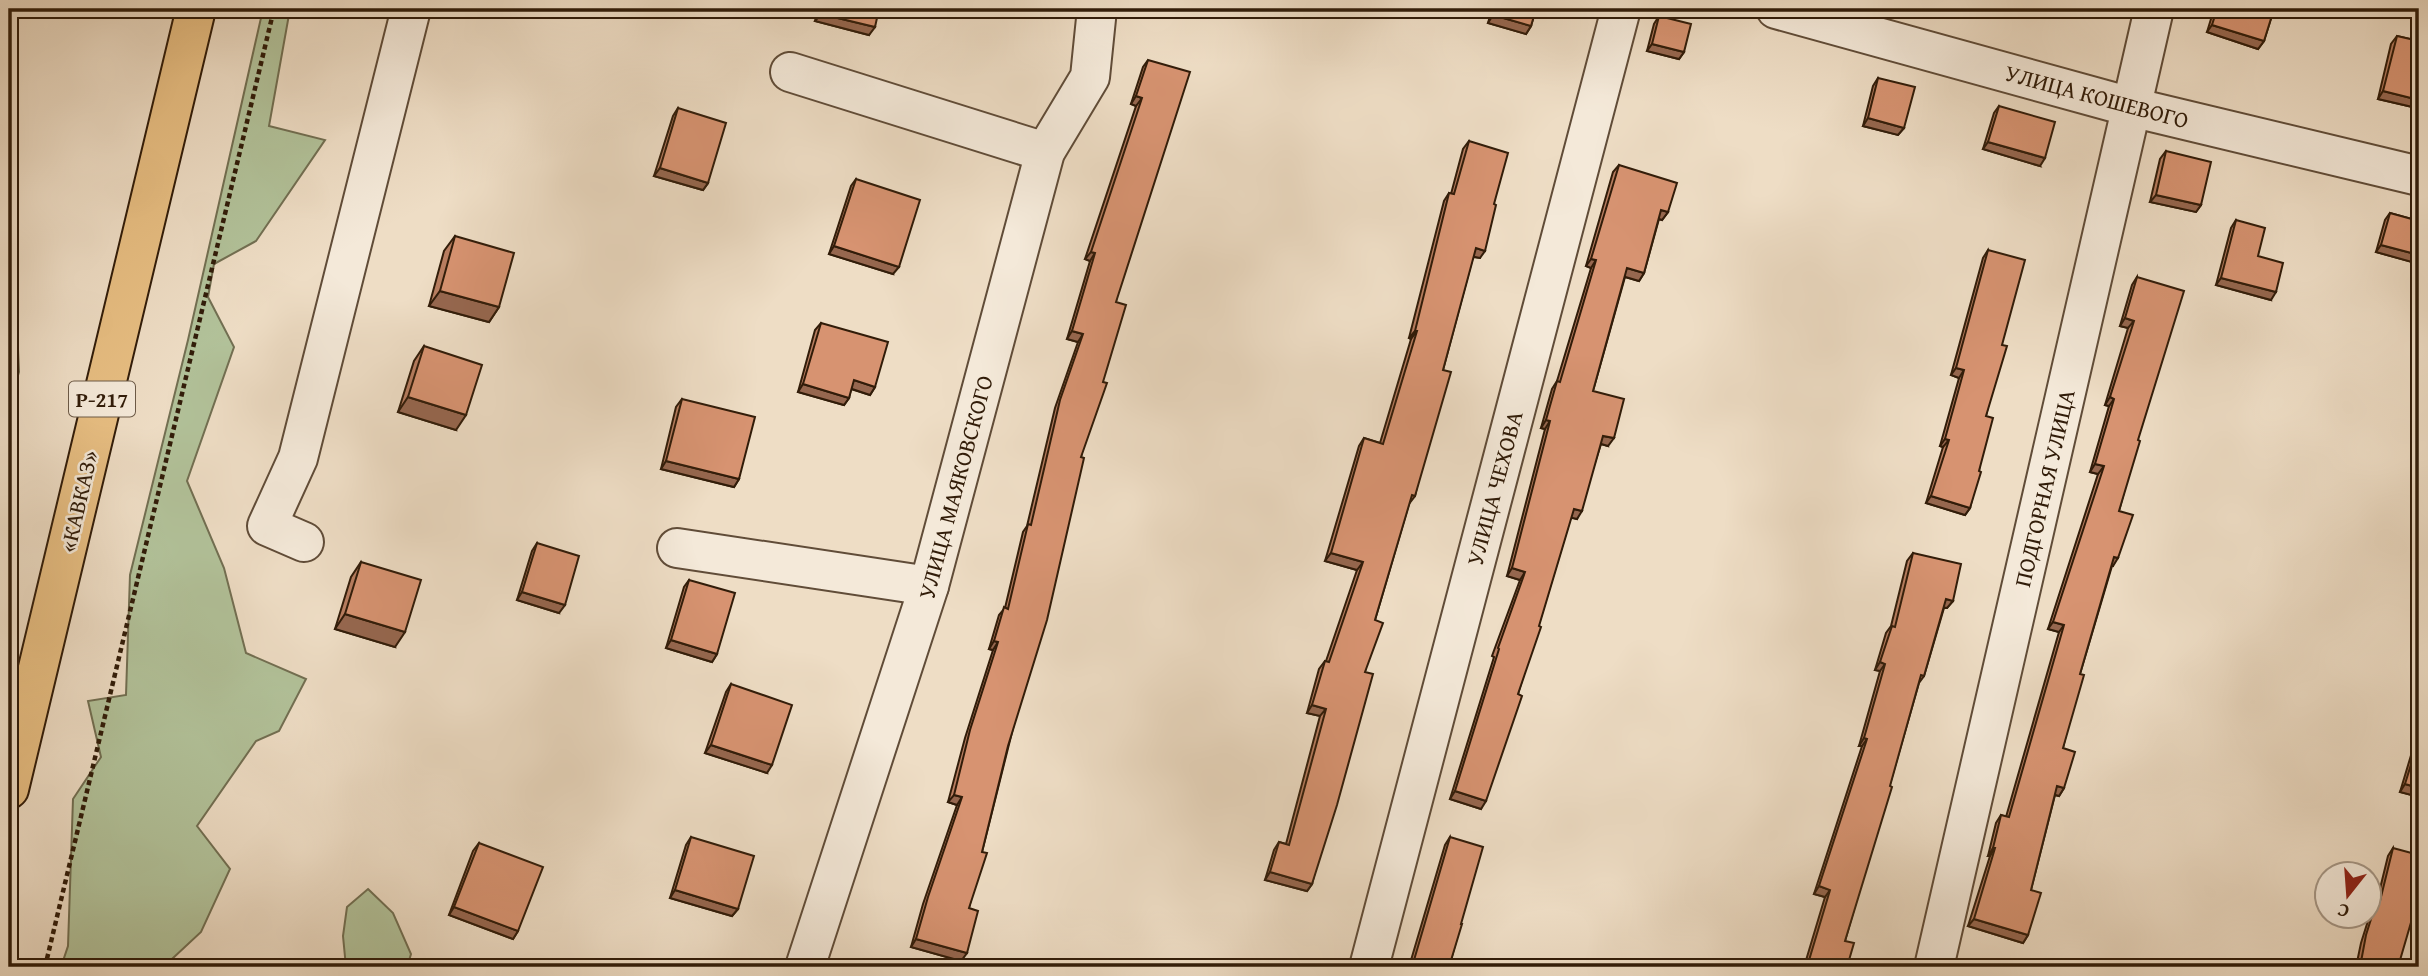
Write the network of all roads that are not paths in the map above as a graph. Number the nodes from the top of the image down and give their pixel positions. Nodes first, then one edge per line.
1 (195, 9) edge
2 (411, 9) edge
3 (1097, 9) edge
4 (1621, 9) edge
5 (1776, 9) edge
6 (2154, 9) edge
7 (790, 72) dead end
8 (2131, 107) junction
9 (1045, 152) junction
10 (2419, 176) edge
11 (304, 542) dead end
12 (677, 548) dead end
13 (929, 586) junction
14 (9, 789) edge
15 (806, 967) edge
16 (1369, 967) edge
17 (1934, 967) edge

1 - 14 highway, «КАВКАЗ» / Р-217
2 - 11 street
3 - 9 street, УЛИЦА МАЯКОВСКОГО
4 - 16 street, УЛИЦА ЧЕХОВА
5 - 8 street, УЛИЦА КОШЕВОГО
6 - 8 street, ПОДГОРНАЯ УЛИЦА
7 - 9 street
8 - 10 street, УЛИЦА КОШЕВОГО
8 - 17 street, ПОДГОРНАЯ УЛИЦА
9 - 13 street, УЛИЦА МАЯКОВСКОГО
12 - 13 street
13 - 15 street, УЛИЦА МАЯКОВСКОГО

